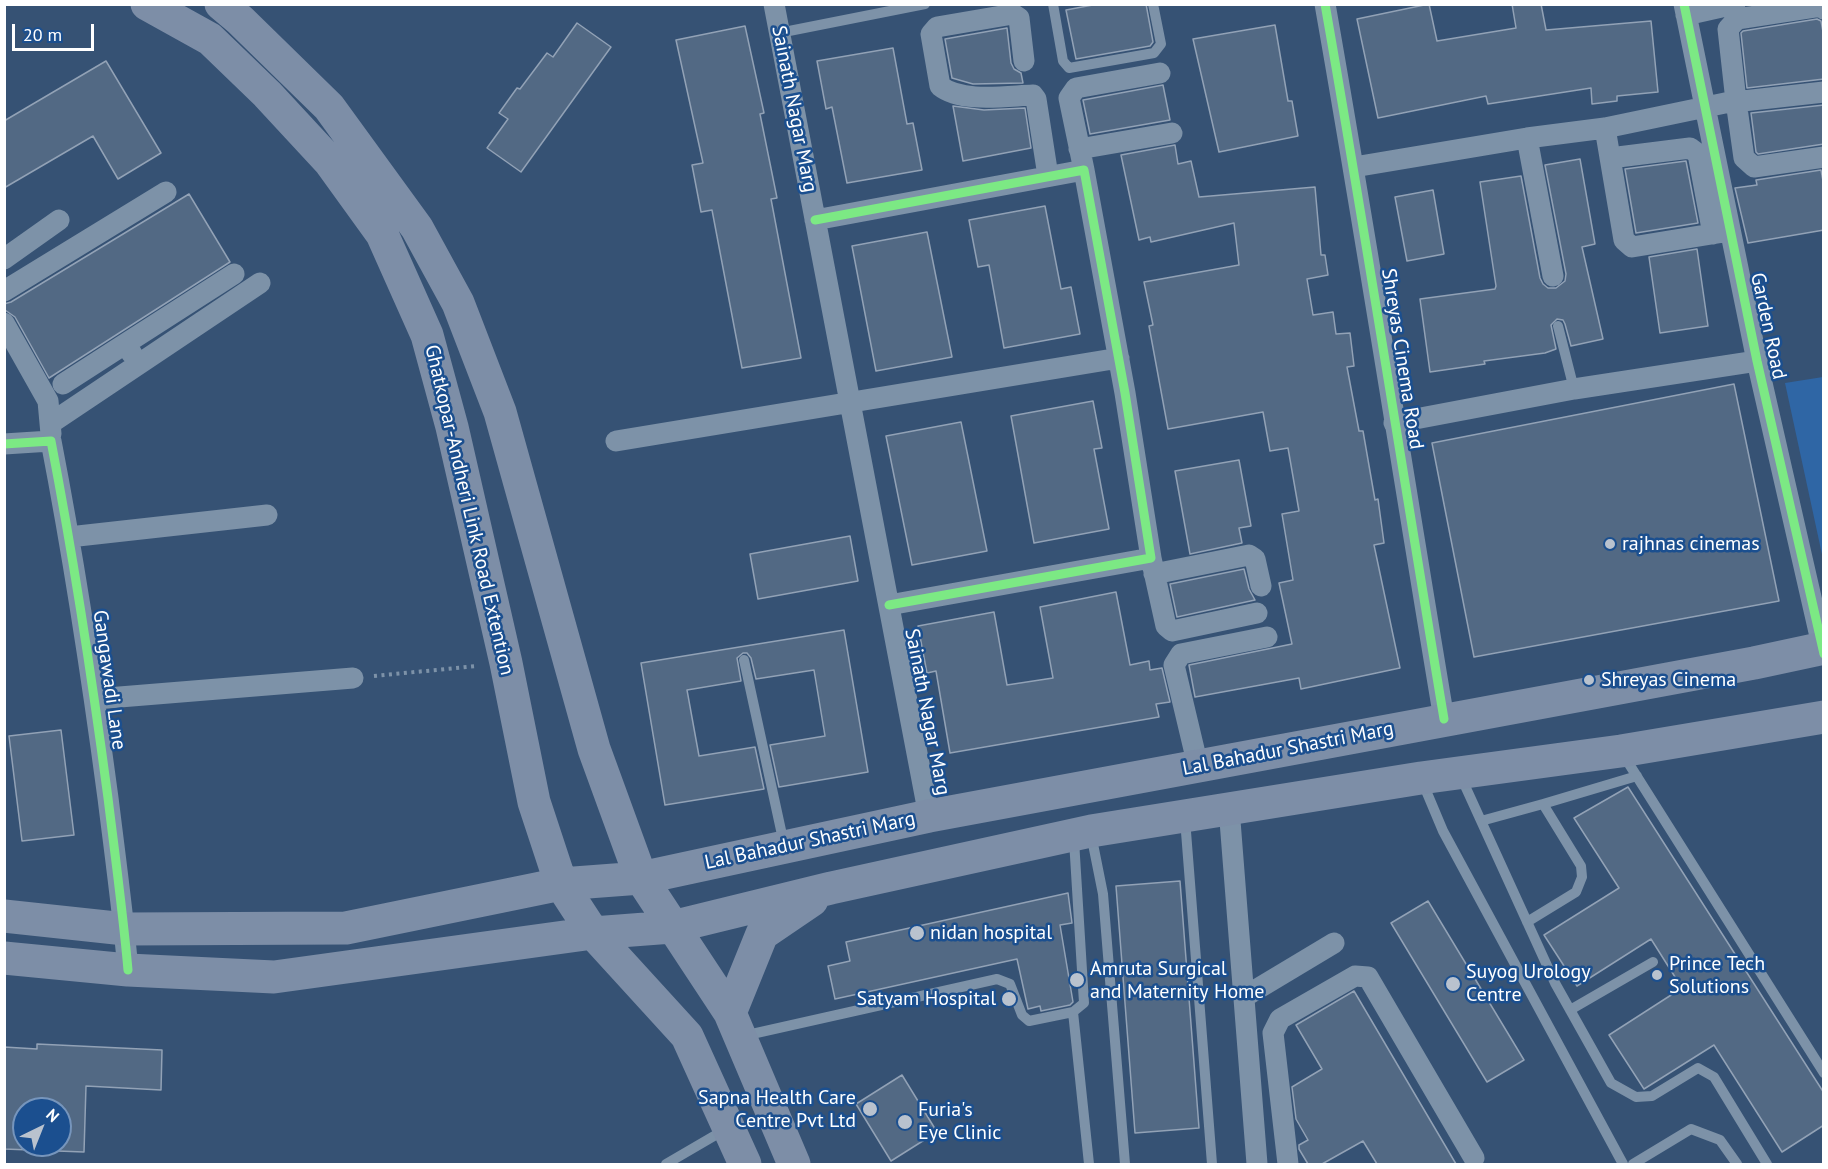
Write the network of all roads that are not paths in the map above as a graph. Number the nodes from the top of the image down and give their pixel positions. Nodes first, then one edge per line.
1 (147, 4) edge
2 (221, 4) edge
3 (774, 4) edge
4 (925, 4) edge
5 (1053, 4) edge
6 (1154, 4) edge
7 (1325, 4) edge
8 (1735, 4) edge
9 (1824, 9) edge
10 (1685, 10) edge
11 (779, 33) junction
12 (1024, 62) dead end
13 (1160, 73) dead end
14 (1824, 92) edge
15 (1736, 101) junction
16 (1705, 108) junction
17 (1605, 128) junction
18 (1172, 133) dead end
19 (1527, 138) junction
20 (1079, 149) junction
21 (1824, 157) edge
22 (1610, 158) junction
23 (1354, 167) junction
24 (1084, 170) junction
25 (1048, 176) junction
26 (166, 192) dead end
27 (59, 220) dead end
28 (815, 220) junction
29 (1722, 232) junction
30 (4, 259) edge
31 (234, 274) dead end
32 (1553, 276) dead end
33 (260, 283) dead end
34 (215, 286) junction
35 (4, 291) edge
36 (228, 304) junction
37 (4, 323) edge
38 (1558, 326) dead end
39 (125, 344) junction
40 (1119, 358) junction
41 (1756, 361) junction
42 (139, 365) junction
43 (63, 384) dead end
44 (1574, 389) junction
45 (850, 403) junction
46 (500, 412) junction
47 (1394, 423) junction
48 (452, 427) junction
49 (51, 432) junction
50 (616, 441) dead end
51 (4, 444) edge
52 (267, 515) dead end
53 (69, 537) junction
54 (1152, 566) junction
55 (1261, 586) dead end
56 (889, 605) junction
57 (1257, 613) dead end
58 (1267, 638) dead end
59 (1823, 648) edge
60 (1824, 654) edge
61 (744, 660) dead end
62 (353, 678) road end
63 (95, 699) junction
64 (1824, 717) edge
65 (1444, 719) junction
66 (1629, 764) junction
67 (1198, 766) junction
68 (1458, 772) junction
69 (1421, 778) junction
70 (1543, 804) junction
71 (1229, 808) junction
72 (929, 816) junction
73 (1184, 816) junction
74 (1481, 821) junction
75 (1082, 833) junction
76 (784, 847) junction
77 (641, 878) junction
78 (561, 884) junction
79 (831, 888) junction
80 (4, 916) edge
81 (1527, 921) junction
82 (672, 927) junction
83 (125, 929) junction
84 (593, 933) junction
85 (1334, 943) dead end
86 (4, 958) edge
87 (1653, 962) dead end
88 (128, 970) junction
89 (1244, 997) junction
90 (1570, 1010) junction
91 (1073, 1012) junction
92 (735, 1025) junction
93 (1824, 1073) edge
94 (762, 1090) junction
95 (724, 1118) junction
96 (1474, 1158) dead end
97 (666, 1164) edge
98 (745, 1164) edge
99 (794, 1164) edge
100 (1089, 1164) edge
101 (1125, 1164) edge
102 (1212, 1164) edge
103 (1257, 1164) edge
104 (1288, 1164) edge
105 (1623, 1164) edge
106 (1633, 1164) edge
107 (1737, 1164) edge
108 (1767, 1164) edge

1 - 48 main road, Ghatkopar-Andheri Link Road Extention
2 - 46 main road, Ghatkopar-Andheri Link Road Extention
3 - 11 street, Sainath Nagar Marg
4 - 11 lane
5 - 6 lane
7 - 23 street, Shreyas Cinema Road
8 - 10 street
9 - 15 street
10 - 16 street, Garden Road
11 - 28 street, Sainath Nagar Marg
12 - 25 street
13 - 20 street
14 - 15 street
15 - 16 street
15 - 21 street
16 - 17 street
16 - 29 street, Garden Road
17 - 19 street
17 - 22 street
18 - 20 street
19 - 23 street
19 - 32 street
20 - 24 street
22 - 29 street
22 - 29 street
23 - 47 street, Shreyas Cinema Road
24 - 25 street
24 - 40 street
25 - 28 street
26 - 35 street
27 - 30 street
28 - 45 street, Sainath Nagar Marg
29 - 41 street, Garden Road
31 - 34 street
33 - 36 street
34 - 36 street
34 - 39 street
36 - 42 street
37 - 49 street, Gangawadi Lane
38 - 44 lane
39 - 42 street
39 - 43 street
40 - 45 street
40 - 54 street
41 - 44 street
41 - 59 street, Garden Road
42 - 49 street
44 - 47 street
45 - 50 street
45 - 56 street, Sainath Nagar Marg
46 - 48 main road
46 - 77 main road, Ghatkopar-Andheri Link Road Extention
47 - 65 street, Shreyas Cinema Road
48 - 78 main road, Ghatkopar-Andheri Link Road Extention
49 - 51 street
49 - 53 street, Gangawadi Lane
52 - 53 street
53 - 63 street, Gangawadi Lane
54 - 55 street
54 - 56 street
54 - 57 street
56 - 72 street, Sainath Nagar Marg
58 - 67 street
59 - 60 street, Garden Road
59 - 65 main road, Lal Bahadur Shastri Marg
61 - 76 lane
62 - 63 street
63 - 83 street, Gangawadi Lane
64 - 66 main road
65 - 67 main road, Lal Bahadur Shastri Marg
66 - 68 main road
66 - 70 lane
66 - 93 lane
67 - 72 main road, Lal Bahadur Shastri Marg
68 - 69 main road
68 - 74 lane
69 - 71 main road
69 - 105 lane
70 - 74 lane
70 - 81 lane
71 - 73 main road
71 - 89 street
72 - 76 main road, Lal Bahadur Shastri Marg
73 - 75 main road
73 - 102 lane
74 - 81 lane
75 - 79 main road
75 - 91 lane
75 - 101 lane
76 - 77 main road, Lal Bahadur Shastri Marg
77 - 78 main road, Lal Bahadur Shastri Marg
77 - 82 main road, Ghatkopar-Andheri Link Road Extention
78 - 83 main road, Lal Bahadur Shastri Marg
78 - 84 main road, Ghatkopar-Andheri Link Road Extention
79 - 82 main road
79 - 92 main road
80 - 83 main road, Lal Bahadur Shastri Marg
81 - 90 lane
82 - 84 main road
82 - 92 main road, Ghatkopar-Andheri Link Road Extention
83 - 88 street, Gangawadi Lane
84 - 88 main road
84 - 95 main road, Ghatkopar-Andheri Link Road Extention
85 - 89 street
86 - 88 main road
87 - 90 lane
89 - 103 street
90 - 108 lane
91 - 92 lane
91 - 100 lane
92 - 94 main road, Ghatkopar-Andheri Link Road Extention
94 - 95 main road
94 - 99 main road, Ghatkopar-Andheri Link Road Extention
95 - 97 lane
95 - 98 main road, Ghatkopar-Andheri Link Road Extention
96 - 104 street
106 - 107 lane

